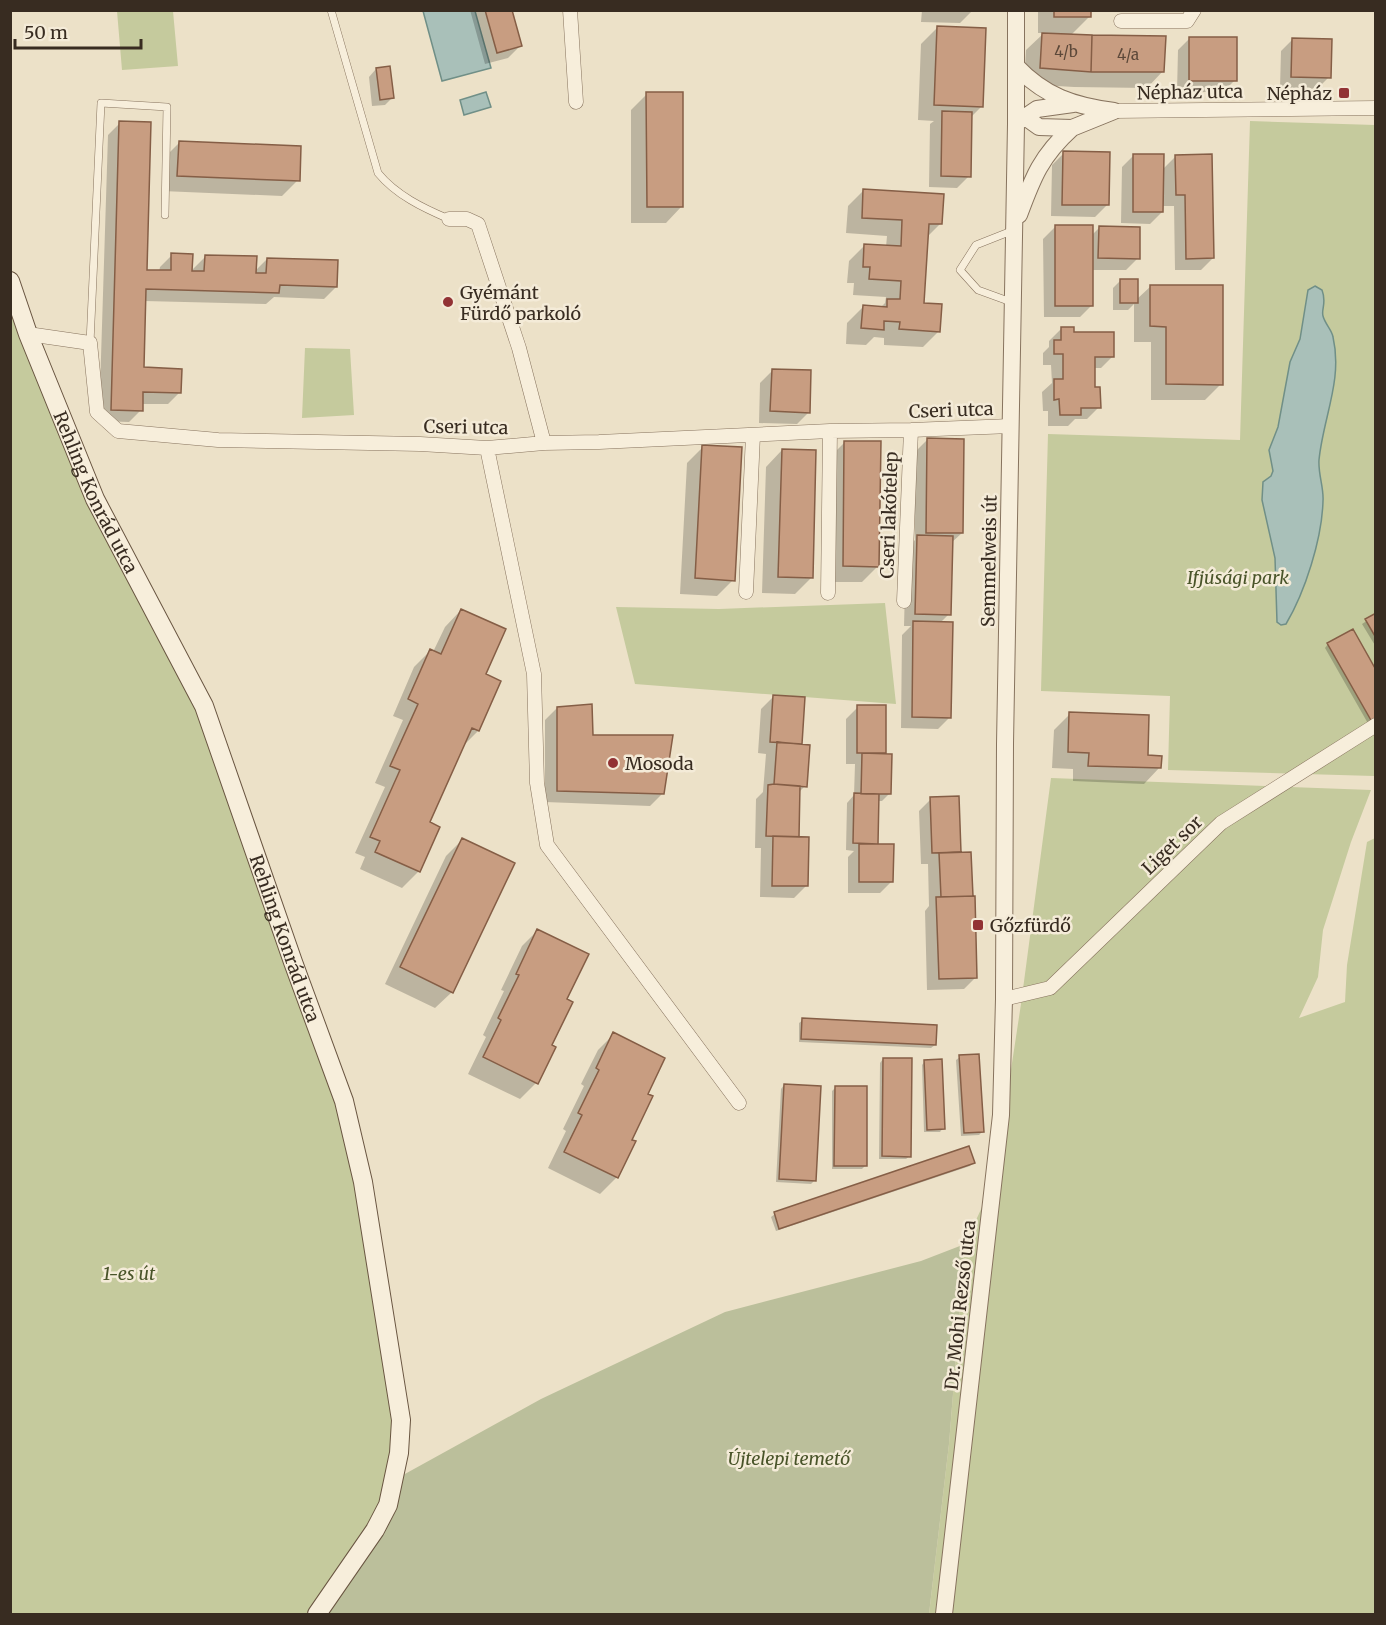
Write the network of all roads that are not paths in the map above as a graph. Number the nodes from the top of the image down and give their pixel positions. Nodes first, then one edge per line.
1 (331, 10) edge
2 (570, 10) edge
3 (1016, 10) edge
4 (1194, 10) edge
5 (1121, 21) dead end
6 (1016, 66) junction
7 (576, 102) dead end
8 (1075, 104) junction
9 (1376, 108) edge
10 (1114, 111) junction
11 (1019, 117) junction
12 (1072, 128) junction
13 (165, 215) dead end
14 (449, 219) joint
15 (1014, 230) junction
16 (10, 281) edge
17 (1013, 303) junction
18 (28, 334) junction
19 (90, 343) junction
20 (1011, 426) junction
21 (911, 430) junction
22 (830, 431) junction
23 (753, 435) junction
24 (544, 443) junction
25 (487, 448) junction
26 (746, 592) dead end
27 (828, 593) dead end
28 (904, 601) dead end
29 (1376, 725) edge
30 (1004, 999) junction
31 (739, 1104) dead end
32 (317, 1614) edge
33 (944, 1614) edge

1 - 14 lane
2 - 7 street
3 - 6 street, Semmelweis út
4 - 5 street
6 - 8 street
6 - 11 street, Semmelweis út
8 - 10 street
8 - 11 street
9 - 10 street, Népház utca
10 - 12 street
11 - 12 street
11 - 15 street, Semmelweis út
12 - 15 street
13 - 19 lane
14 - 24 street
15 - 17 street, Semmelweis út
15 - 17 lane
16 - 18 main road, Rehling Konrád utca
17 - 20 street, Semmelweis út
18 - 19 street
18 - 32 main road, Rehling Konrád utca
19 - 25 street, Cseri utca
20 - 21 street, Cseri utca
20 - 30 street, Semmelweis út
21 - 22 street, Cseri utca
21 - 28 street, Cseri lakótelep
22 - 23 street, Cseri utca
22 - 27 street
23 - 24 street, Cseri utca
23 - 26 street
24 - 25 street, Cseri utca
25 - 31 street
29 - 30 street, Liget sor
30 - 33 street, Dr. Mohi Rezső utca

